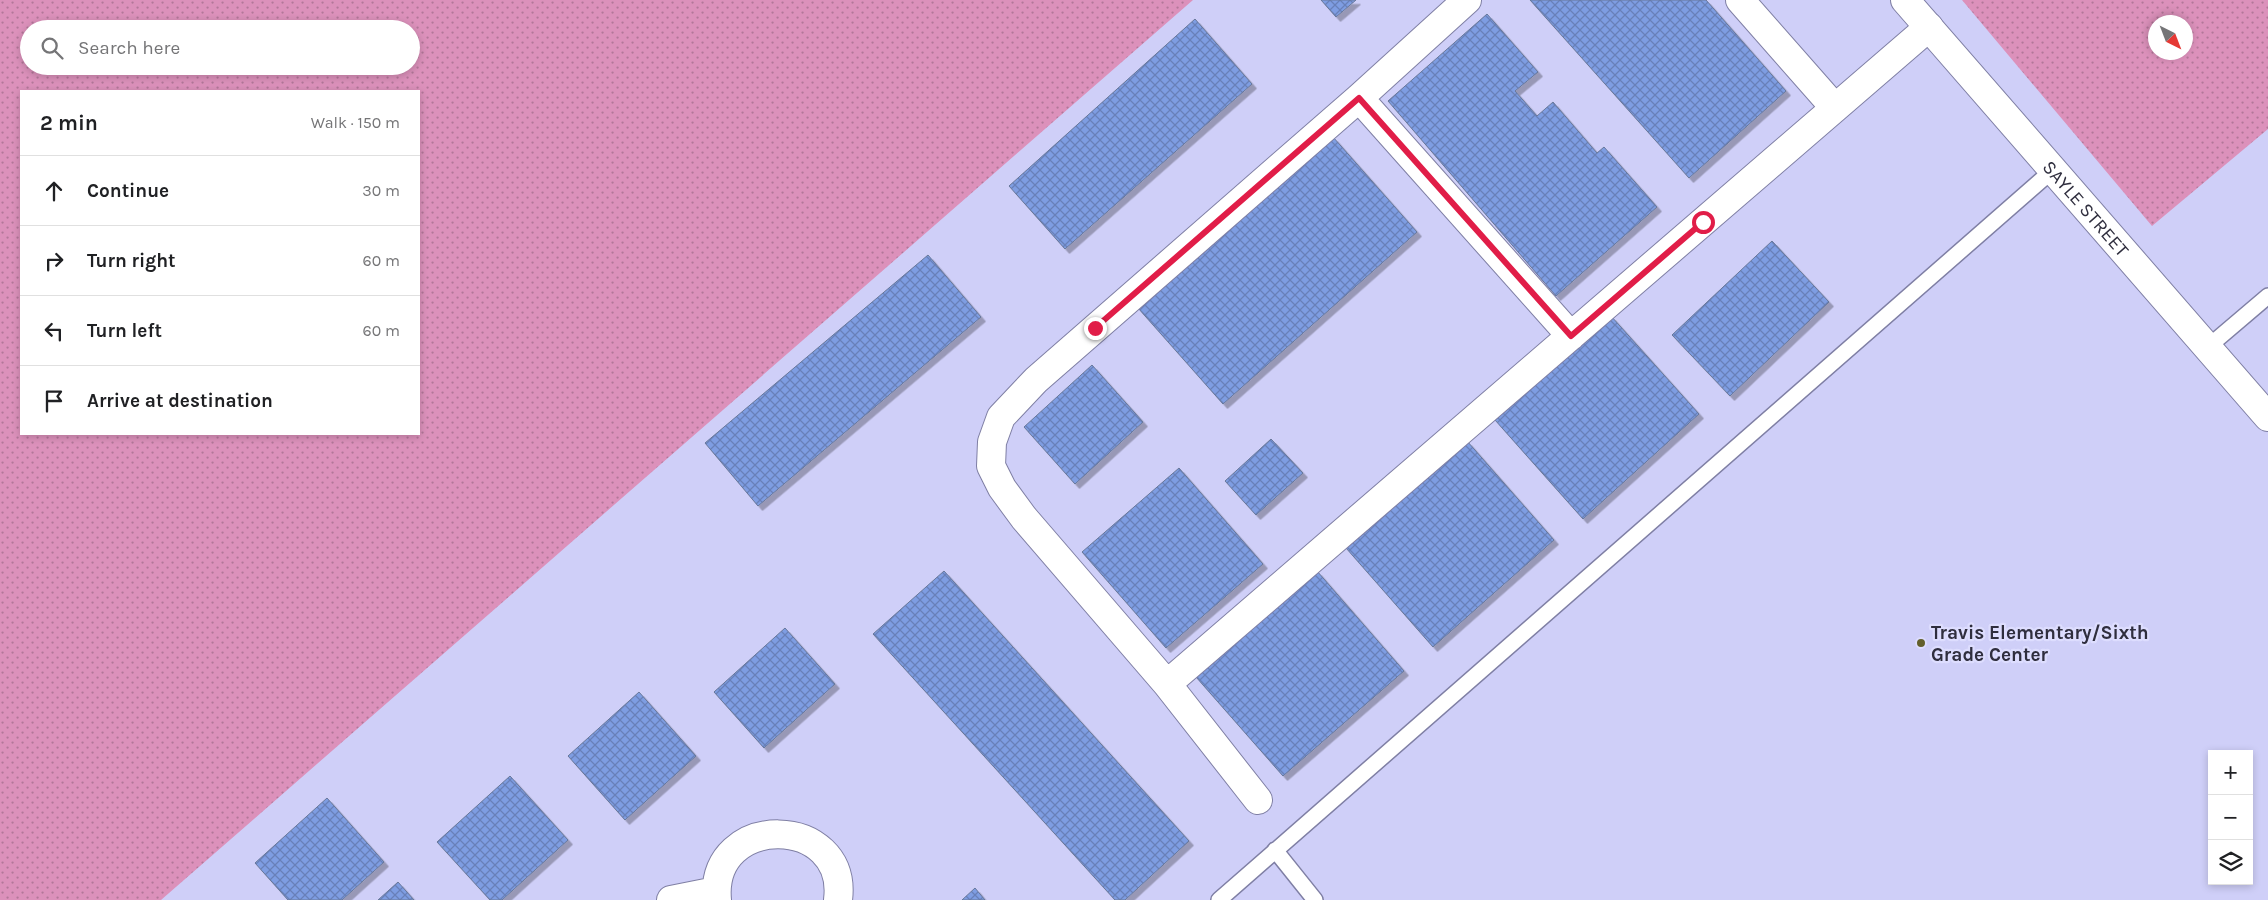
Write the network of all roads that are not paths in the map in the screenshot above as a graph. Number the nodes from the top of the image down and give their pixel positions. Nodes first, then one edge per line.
1 (1466, 0) edge
2 (1740, 0) edge
3 (1905, 0) edge
4 (1929, 27) junction
5 (1359, 98) junction
6 (1835, 108) junction
7 (2054, 170) junction
8 (2268, 296) edge
9 (1571, 336) junction
10 (2208, 347) junction
11 (2268, 417) edge
12 (1167, 684) junction
13 (1258, 800) dead end
14 (1275, 850) junction
15 (717, 895) edge
16 (671, 900) edge
17 (838, 900) edge
18 (1219, 900) edge
19 (1316, 900) edge

1 - 5 street
2 - 6 street
3 - 4 street, SAYLE STREET
4 - 6 street
4 - 7 street, SAYLE STREET
5 - 9 street
5 - 12 street
6 - 9 street
7 - 10 street, SAYLE STREET
7 - 14 lane
8 - 10 lane
9 - 12 street
10 - 11 street, SAYLE STREET
12 - 13 street
14 - 18 lane
14 - 19 lane
15 - 16 street
15 - 17 street

